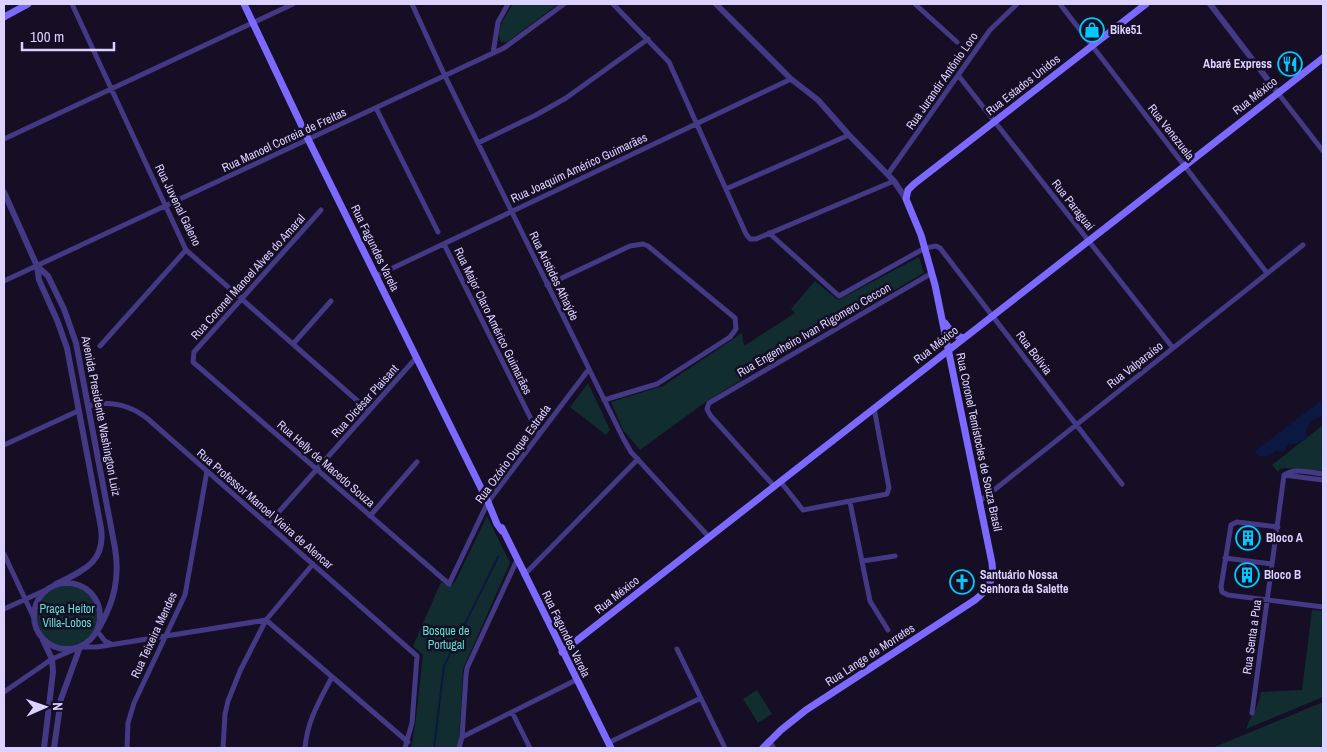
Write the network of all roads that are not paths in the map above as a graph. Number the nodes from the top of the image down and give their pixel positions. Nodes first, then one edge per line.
1 (28, 4) edge
2 (72, 4) edge
3 (244, 4) edge
4 (293, 4) edge
5 (412, 4) edge
6 (508, 4) edge
7 (564, 4) edge
8 (613, 4) edge
9 (716, 4) edge
10 (915, 4) edge
11 (1018, 4) edge
12 (1060, 4) edge
13 (1146, 4) edge
14 (1210, 4) edge
15 (16, 7) edge
16 (4, 17) edge
17 (252, 22) junction
18 (648, 39) junction
19 (956, 42) dead end
20 (1092, 46) junction
21 (493, 53) junction
22 (1323, 58) edge
23 (958, 75) junction
24 (445, 76) junction
25 (791, 79) junction
26 (111, 88) junction
27 (1278, 93) junction
28 (376, 108) junction
29 (994, 122) junction
30 (697, 124) junction
31 (849, 135) junction
32 (4, 138) edge
33 (308, 139) junction
34 (478, 143) junction
35 (1323, 151) edge
36 (1184, 166) junction
37 (888, 174) junction
38 (894, 181) junction
39 (914, 184) junction
40 (726, 189) junction
41 (4, 192) edge
42 (906, 199) junction
43 (166, 206) junction
44 (321, 210) dead end
45 (511, 212) junction
46 (438, 232) dead end
47 (770, 233) junction
48 (1088, 241) junction
49 (444, 244) junction
50 (1302, 245) dead end
51 (925, 248) junction
52 (186, 250) junction
53 (37, 266) junction
54 (932, 273) junction
55 (1267, 273) junction
56 (376, 276) junction
57 (4, 281) edge
58 (547, 285) junction
59 (241, 298) junction
60 (331, 301) dead end
61 (993, 315) junction
62 (942, 318) junction
63 (964, 338) junction
64 (293, 344) junction
65 (100, 346) dead end
66 (1173, 348) junction
67 (948, 350) junction
68 (192, 358) joint
69 (416, 358) junction
70 (588, 369) junction
71 (604, 400) junction
72 (88, 406) junction
73 (874, 408) junction
74 (78, 411) junction
75 (369, 411) junction
76 (1076, 424) junction
77 (538, 435) junction
78 (4, 446) edge
79 (638, 459) junction
80 (417, 462) dead end
81 (317, 470) junction
82 (207, 471) junction
83 (1323, 474) edge
84 (1284, 475) junction
85 (1323, 480) edge
86 (780, 481) junction
87 (1122, 484) dead end
88 (774, 486) junction
89 (488, 502) junction
90 (850, 502) junction
91 (979, 502) junction
92 (370, 516) junction
93 (268, 524) junction
94 (1278, 527) junction
95 (709, 537) junction
96 (4, 554) edge
97 (895, 556) dead end
98 (1225, 558) junction
99 (517, 560) junction
100 (863, 561) junction
101 (313, 564) junction
102 (1272, 564) junction
103 (524, 575) junction
104 (991, 583) joint
105 (56, 584) junction
106 (449, 584) joint
107 (48, 588) junction
108 (25, 599) junction
109 (1267, 600) junction
110 (1323, 607) edge
111 (4, 609) edge
112 (34, 618) junction
113 (266, 620) junction
114 (98, 629) junction
115 (888, 630) dead end
116 (167, 635) junction
117 (43, 639) junction
118 (111, 644) junction
119 (80, 647) junction
120 (677, 648) dead end
121 (562, 652) junction
122 (52, 660) junction
123 (332, 677) junction
124 (576, 680) junction
125 (4, 692) edge
126 (701, 698) junction
127 (512, 712) junction
128 (1252, 713) dead end
129 (462, 738) junction
130 (408, 742) junction
131 (771, 745) edge
132 (609, 746) edge
133 (44, 748) edge
134 (54, 748) edge
135 (127, 748) edge
136 (223, 748) edge
137 (306, 748) edge
138 (405, 748) edge
139 (459, 748) edge
140 (530, 748) edge
141 (725, 748) edge
142 (763, 748) edge

1 - 15 main road
2 - 26 street, Rua Juvenal Galeno
3 - 17 main road, Rua Fagundes Varela
4 - 17 street
5 - 24 street, Rua Aristides Athaýde
6 - 21 street
7 - 21 street, Rua Manoel Correia de Freitas
8 - 18 street
9 - 25 street
10 - 19 street
11 - 23 street, Rua Jurandir Antônio Loro
12 - 20 street, Rua Venezuela
13 - 20 main road, Rua Estados Unidos
14 - 27 street
15 - 16 main road
17 - 26 street
17 - 33 main road, Rua Fagundes Varela
18 - 30 street
18 - 34 street
20 - 29 main road, Rua Estados Unidos
20 - 36 street, Rua Venezuela
21 - 24 street, Rua Manoel Correia de Freitas
22 - 27 main road, Rua México
23 - 29 street, Rua Paraguai
23 - 37 street, Rua Jurandir Antônio Loro
24 - 28 street, Rua Manoel Correia de Freitas
24 - 34 street, Rua Aristides Athaýde
25 - 30 street, Rua Joaquim Américo Guimarães
25 - 31 street
26 - 32 street
26 - 43 street, Rua Juvenal Galeno
27 - 35 street
27 - 36 main road, Rua México
28 - 33 street, Rua Manoel Correia de Freitas
28 - 46 street
29 - 39 main road, Rua Estados Unidos
29 - 48 street, Rua Paraguai
30 - 40 street
30 - 45 street, Rua Joaquim Américo Guimarães
31 - 37 street
31 - 40 street
33 - 43 street, Rua Manoel Correia de Freitas
33 - 56 main road, Rua Fagundes Varela
34 - 45 street, Rua Aristides Athaýde
36 - 48 main road, Rua México
36 - 55 street, Rua Venezuela
37 - 38 street
38 - 39 street
38 - 42 street
38 - 47 street
39 - 42 main road, Rua Estados Unidos
40 - 47 street
41 - 53 street
42 - 51 main road, Rua Coronel Temístocles de Souza Brasil
43 - 52 street, Rua Juvenal Galeno
43 - 53 street, Rua Manoel Correia de Freitas
44 - 59 street, Rua Coronel Manoel Alves do Amaral
45 - 49 street, Rua Joaquim Américo Guimarães
45 - 58 street, Rua Aristides Athaýde
47 - 51 street
48 - 61 main road, Rua México
48 - 66 street, Rua Paraguai
49 - 56 street, Rua Joaquim Américo Guimarães
49 - 77 street, Rua Major Claro Américo Guimarães
50 - 55 street, Rua Valparaíso
51 - 54 main road, Rua Coronel Temístocles de Souza Brasil
51 - 61 street, Rua Bolívia
52 - 59 street, Rua Juvenal Galeno
52 - 65 street
53 - 57 street, Rua Manoel Correia de Freitas
53 - 72 street, Avenida Presidente Washington Luiz
53 - 74 street, Avenida Presidente Washington Luiz
54 - 62 main road, Rua Coronel Temístocles de Souza Brasil
54 - 88 street, Rua Engenheiro Ivan Rigomero Ceccon
55 - 66 street, Rua Valparaíso
56 - 69 main road, Rua Fagundes Varela
58 - 70 street, Rua Aristides Athaýde
58 - 71 street
59 - 64 street, Rua Juvenal Galeno
59 - 68 street, Rua Coronel Manoel Alves do Amaral
60 - 64 street
61 - 63 main road, Rua México
61 - 76 street, Rua Bolívia
62 - 63 main road
62 - 67 main road, Rua Coronel Temístocles de Souza Brasil
63 - 67 main road, Rua México
64 - 75 street, Rua Juvenal Galeno
66 - 76 street, Rua Valparaíso
67 - 73 main road, Rua México
67 - 91 main road, Rua Coronel Temístocles de Souza Brasil
68 - 81 street, Rua Helly de Macedo Souza
69 - 75 street, Rua Dicésar Plaisant
69 - 89 main road, Rua Fagundes Varela
70 - 71 street, Rua Aristides Athaýde
70 - 77 street, Rua Ozório Duque Estrada
71 - 79 street, Rua Aristides Athaýde
72 - 74 street
72 - 82 street, Rua Professor Manoel Vieira de Alencar
72 - 114 street, Avenida Presidente Washington Luiz
73 - 86 main road, Rua México
73 - 90 street
74 - 78 street
74 - 105 street, Avenida Presidente Washington Luiz
75 - 81 street, Rua Dicésar Plaisant
76 - 87 street, Rua Bolívia
76 - 91 street, Rua Valparaíso
77 - 89 street, Rua Ozório Duque Estrada
79 - 95 street, Rua Aristides Athaýde
79 - 103 street
80 - 92 street
81 - 92 street, Rua Helly de Macedo Souza
81 - 93 street, Rua Dicésar Plaisant
82 - 93 street, Rua Professor Manoel Vieira de Alencar
82 - 116 street, Rua Teixeira Mendes
83 - 84 street
84 - 85 street
84 - 94 street, Rua Senta a Pua
86 - 88 main road, Rua México
86 - 90 street
88 - 95 main road, Rua México
89 - 99 main road, Rua Fagundes Varela
89 - 106 street, Rua Ozório Duque Estrada
90 - 100 street
91 - 104 main road, Rua Coronel Temístocles de Souza Brasil
92 - 106 street, Rua Helly de Macedo Souza
93 - 101 street, Rua Professor Manoel Vieira de Alencar
94 - 98 street
94 - 102 street, Rua Senta a Pua
95 - 121 main road, Rua México
96 - 108 street
97 - 100 street
98 - 102 street
98 - 109 street
99 - 103 main road, Rua Fagundes Varela
99 - 129 street
100 - 115 street
101 - 113 street
101 - 130 street, Rua Professor Manoel Vieira de Alencar
102 - 109 street, Rua Senta a Pua
103 - 121 main road, Rua Fagundes Varela
104 - 131 main road, Rua Lange de Morretes
105 - 107 street
105 - 114 street
107 - 108 street
107 - 112 street
108 - 111 street
108 - 112 street
109 - 110 street
109 - 128 street, Rua Senta a Pua
112 - 117 street
113 - 116 street
113 - 123 street
113 - 136 street
114 - 118 street
114 - 119 street
116 - 118 street
116 - 135 street, Rua Teixeira Mendes
117 - 119 street
117 - 122 street
118 - 119 street
119 - 122 street
119 - 134 street
120 - 126 street
121 - 124 main road, Rua Fagundes Varela
122 - 125 street
122 - 133 street
123 - 130 street
123 - 137 street
124 - 127 street
124 - 132 main road, Rua Fagundes Varela
126 - 132 street
126 - 141 street
127 - 129 street
127 - 140 street
129 - 139 street
130 - 138 street
131 - 142 main road, Rua Lange de Morretes

